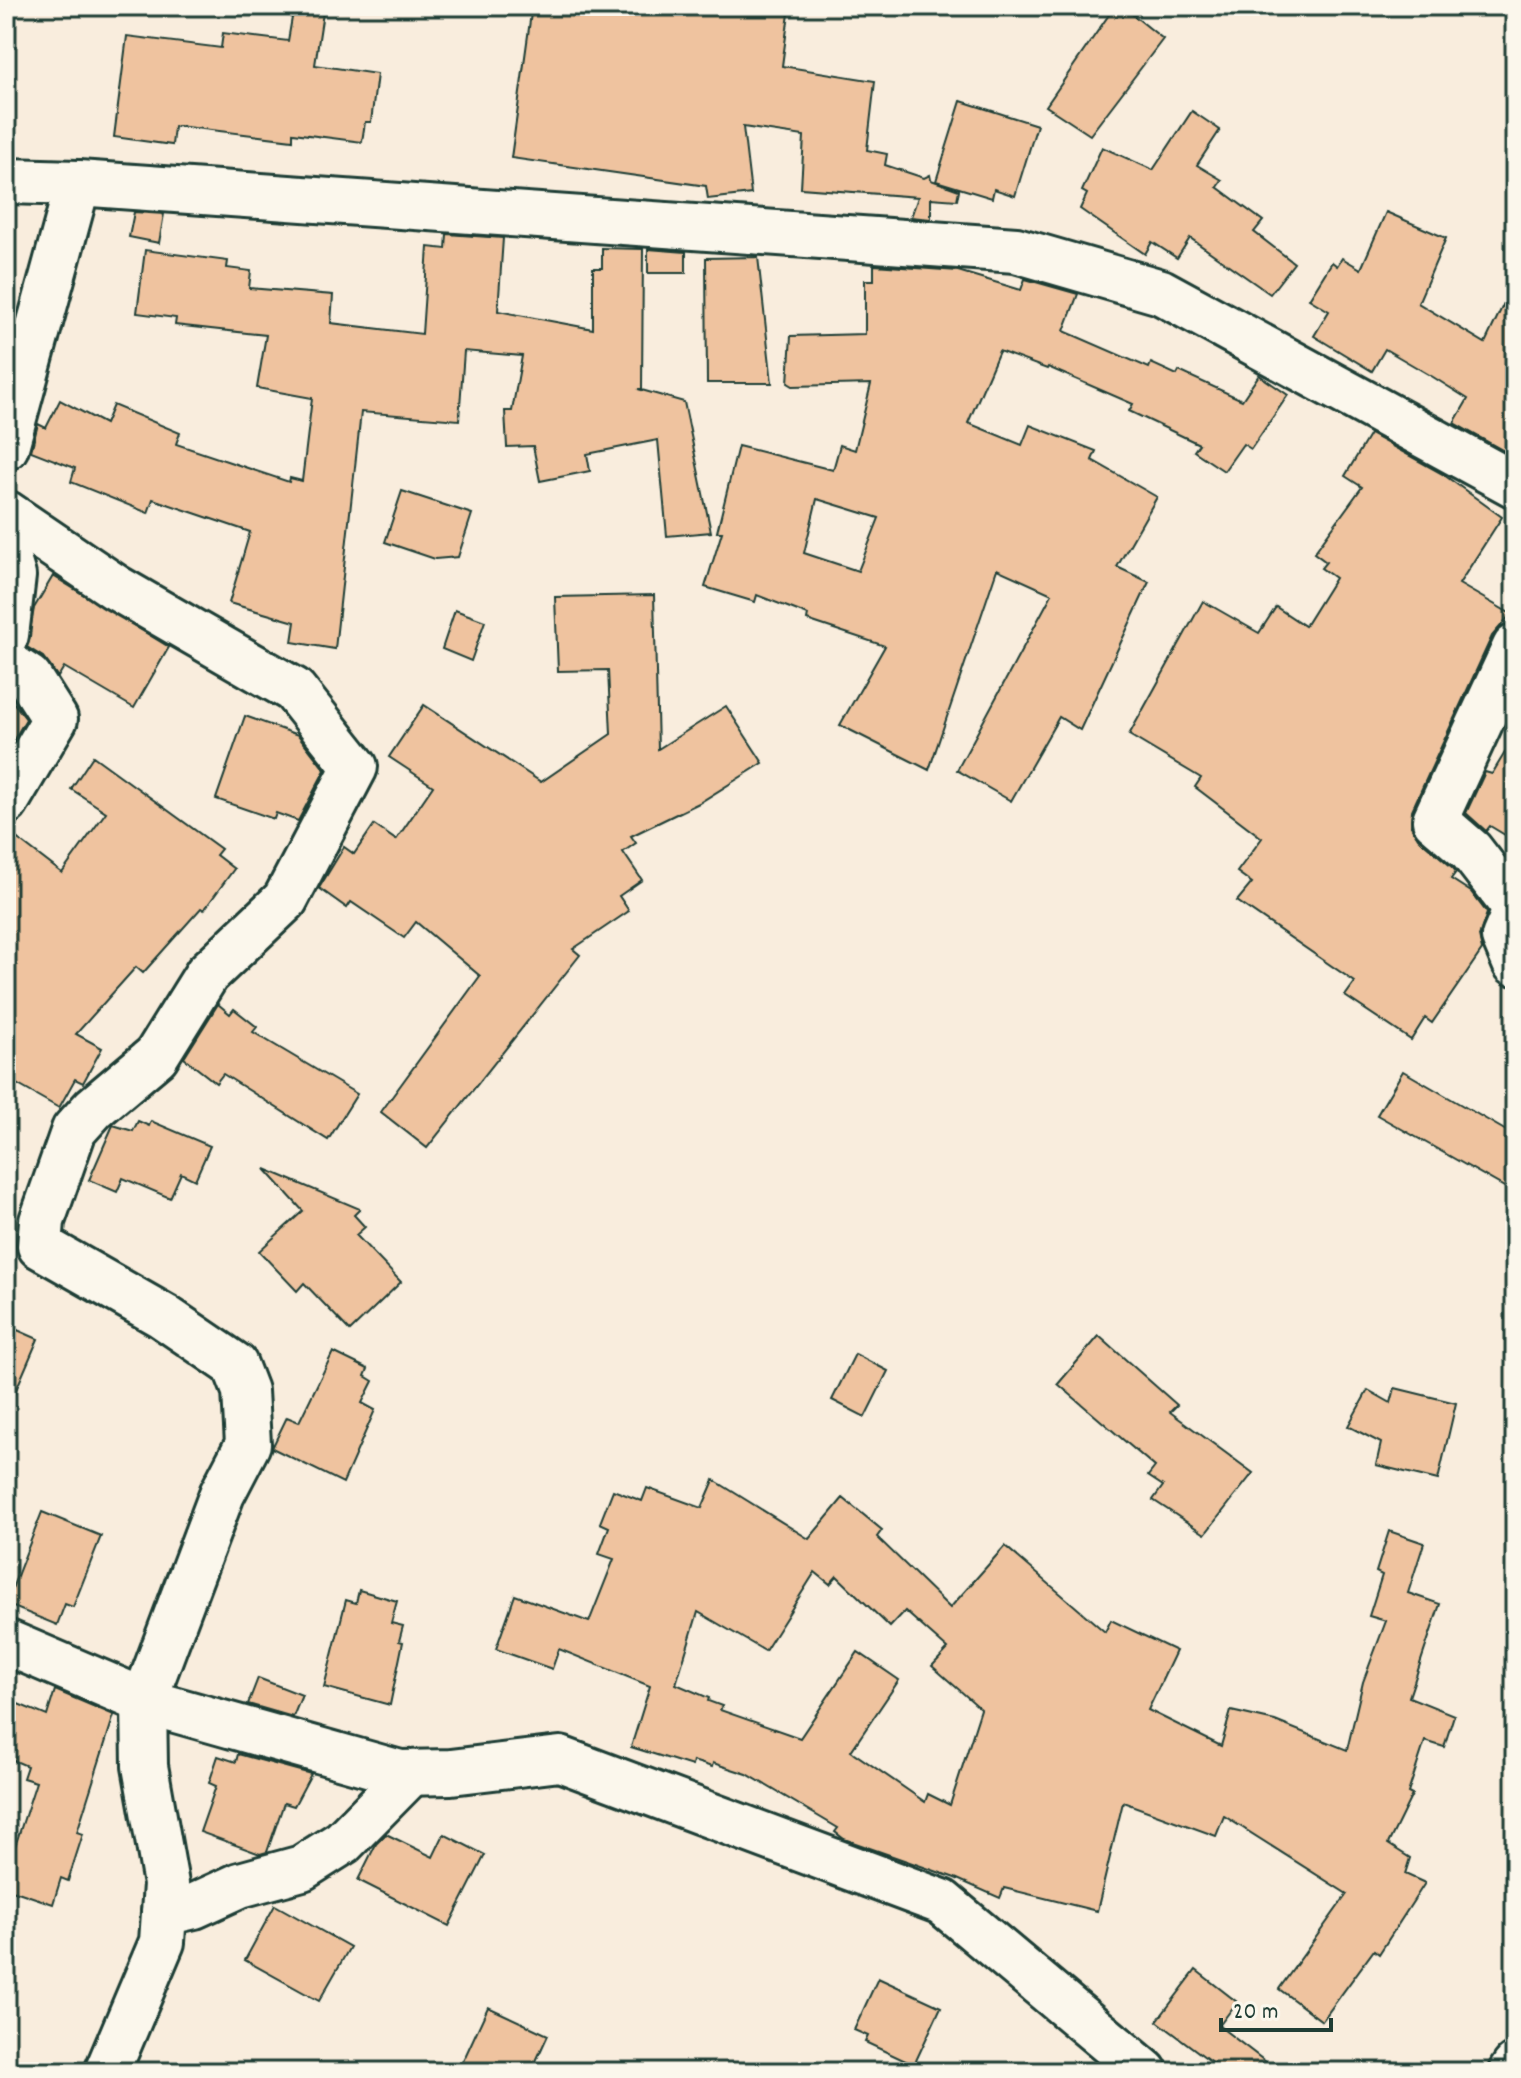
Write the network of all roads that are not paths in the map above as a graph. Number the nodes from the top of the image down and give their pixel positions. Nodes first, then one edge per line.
1 (6, 181) edge
2 (78, 183) junction
3 (6, 447) edge
4 (1515, 485) edge
5 (6, 513) edge
6 (6, 553) edge
7 (6, 635) edge
8 (1515, 647) edge
9 (6, 663) edge
10 (6, 802) edge
11 (1515, 909) edge
12 (1515, 963) edge
13 (23, 1255) edge
14 (6, 1642) edge
15 (144, 1701) junction
16 (411, 1773) junction
17 (164, 1913) junction
18 (1515, 2066) edge
19 (107, 2072) edge
20 (1145, 2072) edge
21 (1511, 2072) edge

1 - 2 street
2 - 3 street
2 - 4 street
5 - 13 street
6 - 7 street
8 - 11 street
9 - 10 street
11 - 12 street
13 - 15 street
14 - 15 street
15 - 16 street
15 - 17 street
16 - 17 street
16 - 20 street
17 - 19 street
18 - 21 street

